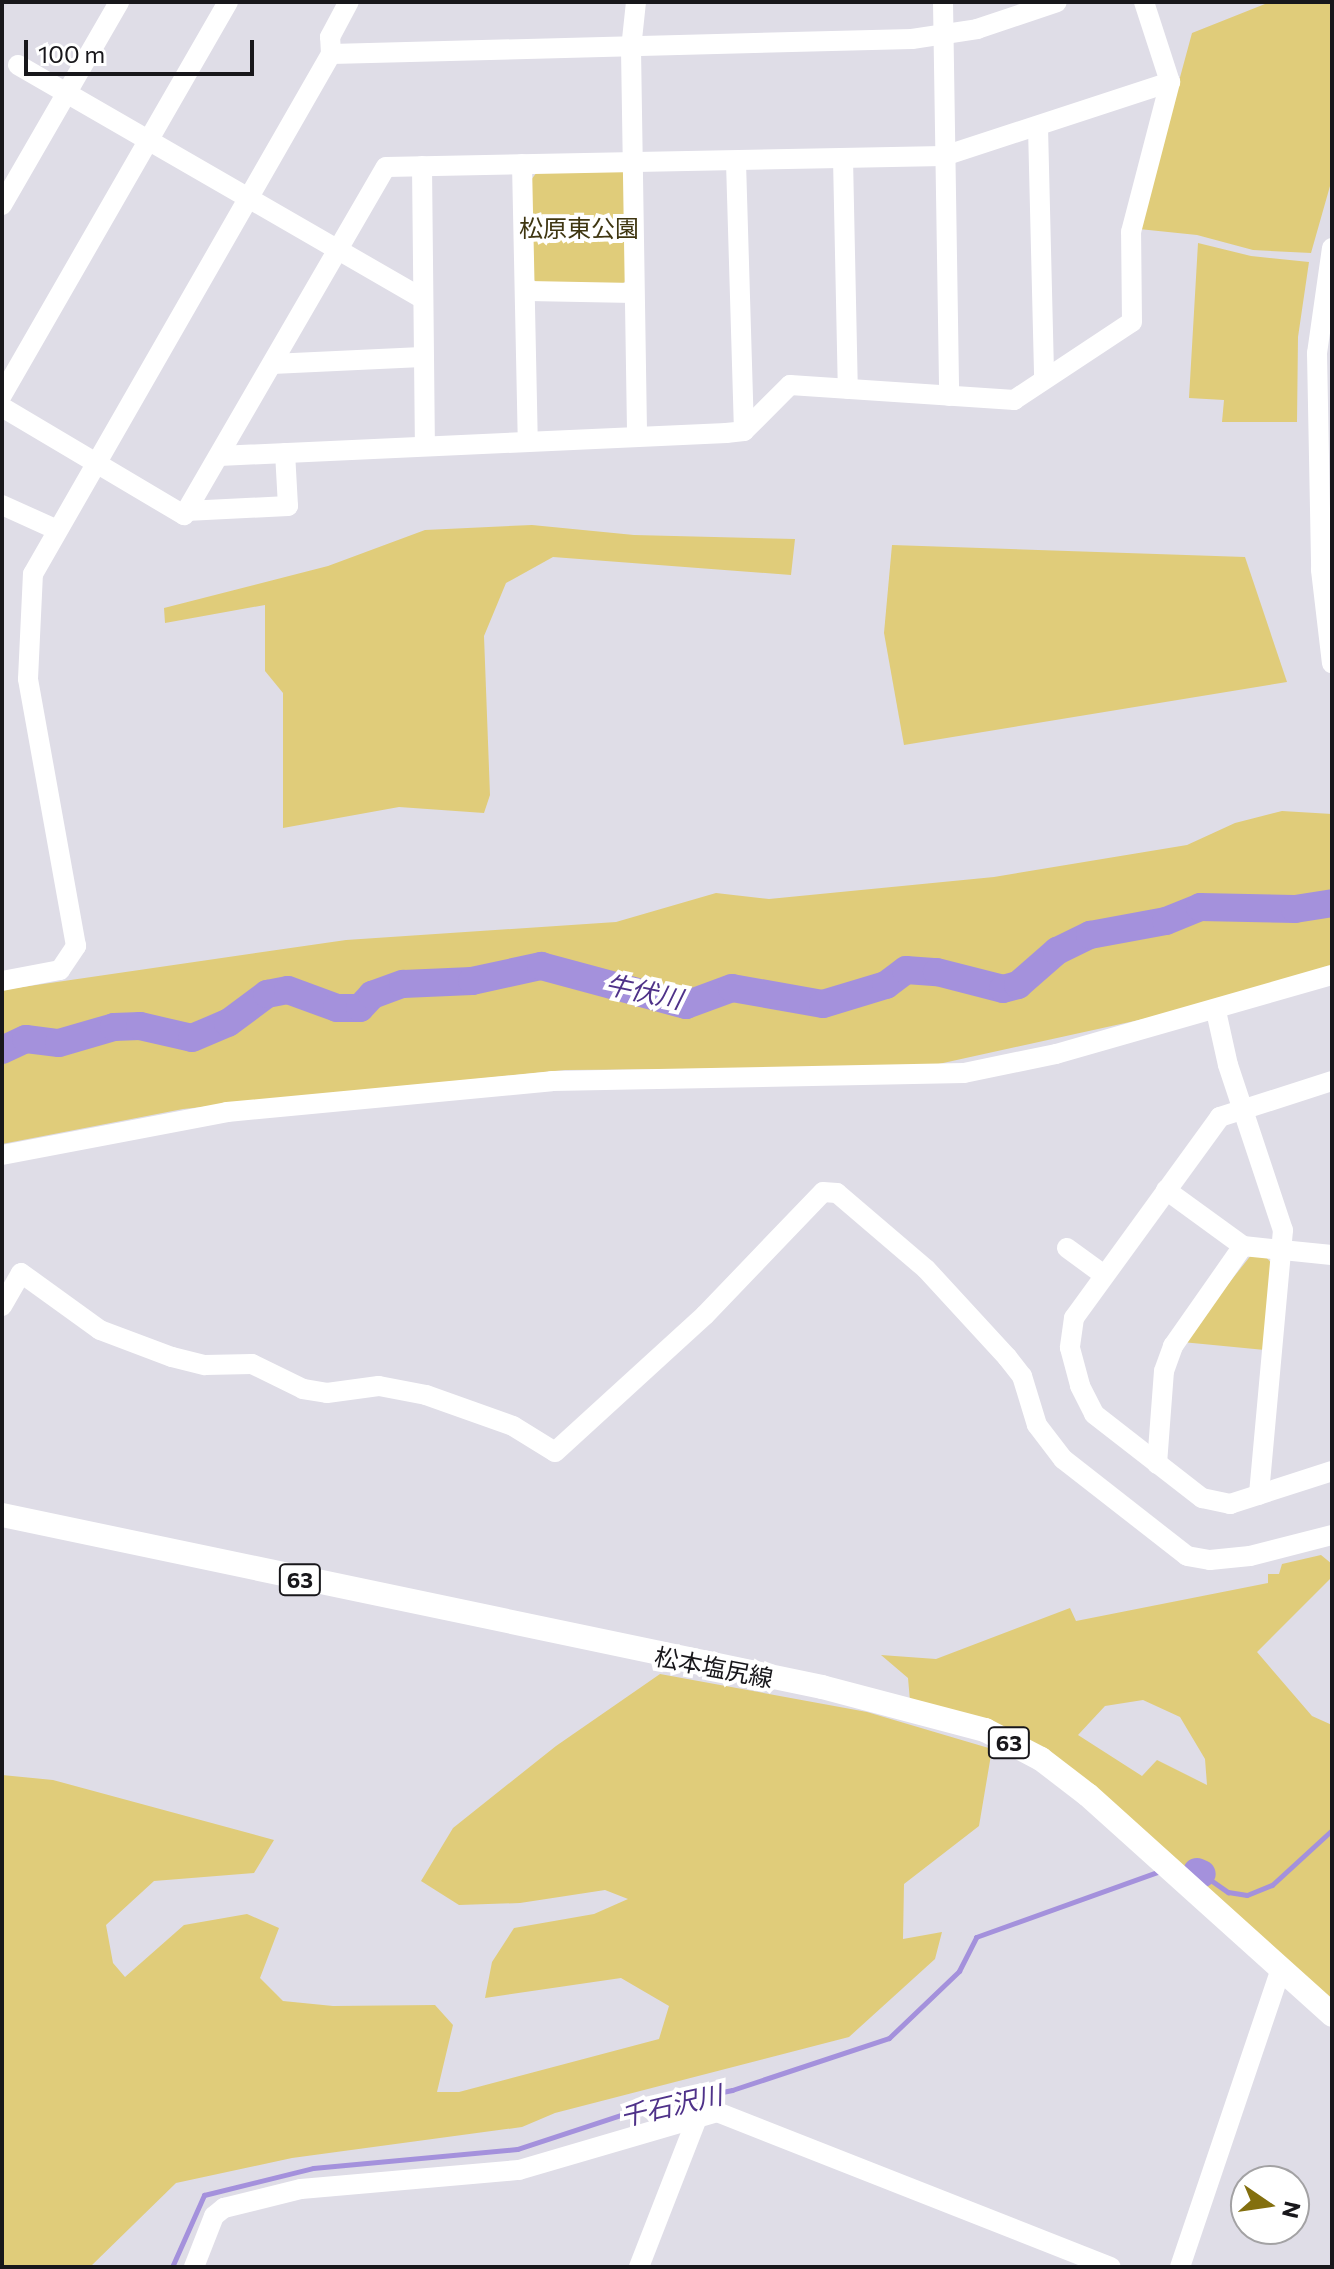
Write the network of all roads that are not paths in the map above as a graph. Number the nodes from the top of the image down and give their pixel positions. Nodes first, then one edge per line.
1 (119, 2) edge
2 (228, 2) edge
3 (349, 2) edge
4 (636, 2) edge
5 (943, 2) edge
6 (1057, 2) edge
7 (1144, 2) edge
8 (944, 35) junction
9 (631, 49) junction
10 (331, 54) junction
11 (18, 65) dead end
12 (1170, 82) junction
13 (67, 93) junction
14 (1038, 127) junction
15 (149, 141) junction
16 (944, 156) junction
17 (843, 158) junction
18 (633, 162) junction
19 (736, 162) junction
20 (522, 164) junction
21 (422, 166) junction
22 (247, 195) junction
23 (2, 205) edge
24 (339, 248) junction
25 (1332, 248) edge
26 (528, 291) junction
27 (634, 293) junction
28 (422, 298) junction
29 (422, 357) junction
30 (272, 364) junction
31 (1044, 378) junction
32 (848, 389) junction
33 (2, 395) edge
34 (949, 396) junction
35 (2, 407) edge
36 (744, 431) junction
37 (637, 436) junction
38 (528, 441) junction
39 (425, 446) junction
40 (285, 453) junction
41 (219, 456) junction
42 (95, 462) junction
43 (2, 505) edge
44 (186, 511) junction
45 (55, 529) junction
46 (1332, 663) edge
47 (1332, 975) edge
48 (2, 981) edge
49 (1216, 1011) junction
50 (1332, 1081) edge
51 (1242, 1106) junction
52 (2, 1155) edge
53 (1166, 1190) junction
54 (1243, 1246) junction
55 (1067, 1248) dead end
56 (1282, 1251) junction
57 (1332, 1255) edge
58 (1104, 1275) junction
59 (2, 1306) edge
60 (1157, 1464) junction
61 (1332, 1471) edge
62 (1259, 1495) junction
63 (2, 1515) edge
64 (1332, 1535) edge
65 (1281, 1968) junction
66 (1332, 2015) edge
67 (698, 2116) junction
68 (194, 2267) edge
69 (639, 2267) edge
70 (1111, 2267) edge
71 (1180, 2267) edge

1 - 13 street
2 - 15 street
3 - 10 street
4 - 9 street
5 - 8 street
6 - 8 street
7 - 12 street
8 - 9 street
8 - 16 street
9 - 10 street
9 - 18 street
10 - 22 street
11 - 13 street
12 - 14 street
12 - 31 street
13 - 15 street
13 - 23 street
14 - 16 street
14 - 31 street
15 - 22 street
15 - 33 street
16 - 17 street
16 - 34 street
17 - 19 street
17 - 32 street
18 - 19 street
18 - 20 street
18 - 27 street
19 - 36 street
20 - 21 street
20 - 26 street
21 - 24 street
21 - 28 street
22 - 24 street
22 - 42 street
24 - 28 street
24 - 30 street
25 - 46 street
26 - 27 street
26 - 38 street
27 - 37 street
28 - 29 street
29 - 30 street
29 - 39 street
30 - 41 street
31 - 34 street
32 - 34 street
32 - 36 street
35 - 42 street
36 - 37 street
37 - 38 street
38 - 39 street
39 - 40 street
40 - 41 street
40 - 44 street
41 - 44 street
42 - 44 street
42 - 45 street
43 - 45 street
45 - 48 street
47 - 49 street
49 - 51 street
49 - 52 street
50 - 51 street
51 - 53 street
51 - 56 street
53 - 54 street
53 - 58 street
54 - 56 street
54 - 60 street
55 - 58 street
56 - 57 street
56 - 62 street
58 - 60 street
59 - 64 street
60 - 62 street
61 - 62 street
63 - 65 main road, 松本塩尻線 / 63
65 - 66 main road, 松本塩尻線 / 63
65 - 71 street
67 - 68 street
67 - 69 street
67 - 70 street

